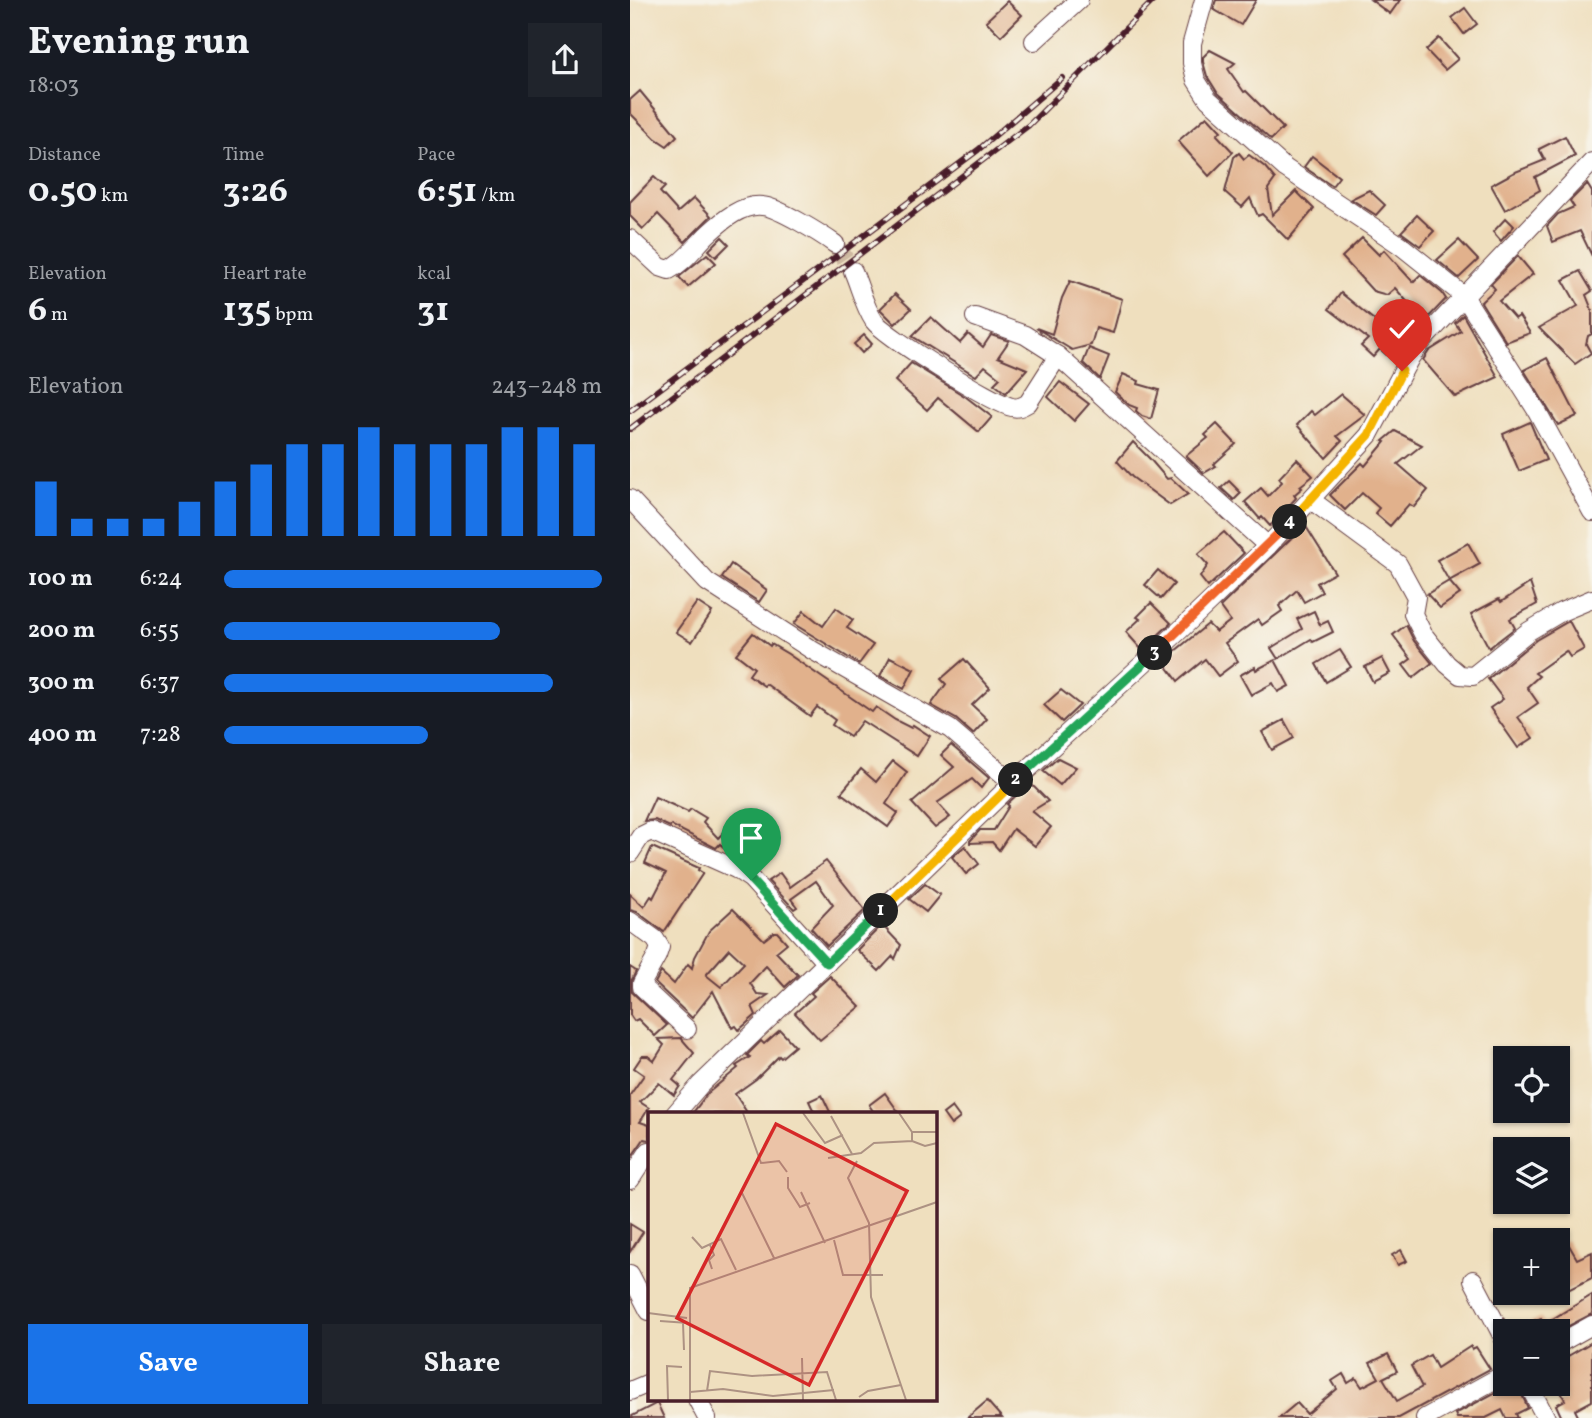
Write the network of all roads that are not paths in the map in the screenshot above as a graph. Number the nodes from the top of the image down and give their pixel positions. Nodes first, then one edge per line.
1 (1079, 0) edge
2 (1204, 0) edge
3 (1034, 41) dead end
4 (1592, 162) edge
5 (630, 239) edge
6 (835, 244) tunnel mouth
7 (853, 271) tunnel mouth
8 (1464, 296) junction
9 (975, 317) dead end
10 (1058, 356) junction
11 (630, 499) edge
12 (1311, 500) junction
13 (1592, 512) edge
14 (1268, 546) junction
15 (1592, 599) edge
16 (1013, 783) junction
17 (630, 853) edge
18 (630, 920) edge
19 (827, 963) junction
20 (687, 1029) dead end
21 (677, 1112) edge
22 (648, 1153) edge
23 (630, 1180) edge
24 (630, 1275) edge
25 (1473, 1280) dead end
26 (648, 1309) edge
27 (1493, 1319) edge
28 (1592, 1325) edge
29 (1570, 1337) edge
30 (1493, 1381) edge
31 (648, 1383) edge
32 (630, 1391) edge
33 (1534, 1396) edge
34 (697, 1400) edge
35 (706, 1418) edge
36 (1425, 1418) edge
37 (1546, 1418) edge

1 - 3 street
2 - 8 street
4 - 8 street
5 - 6 street
7 - 10 street
8 - 12 street
8 - 13 street
9 - 10 street
10 - 14 street
11 - 16 street
12 - 14 street
12 - 15 street
14 - 16 street
16 - 19 street
17 - 19 street
18 - 20 street
19 - 21 street
22 - 23 street
24 - 26 street
25 - 27 street
28 - 29 street
30 - 36 street
31 - 32 street
33 - 37 street
34 - 35 street

